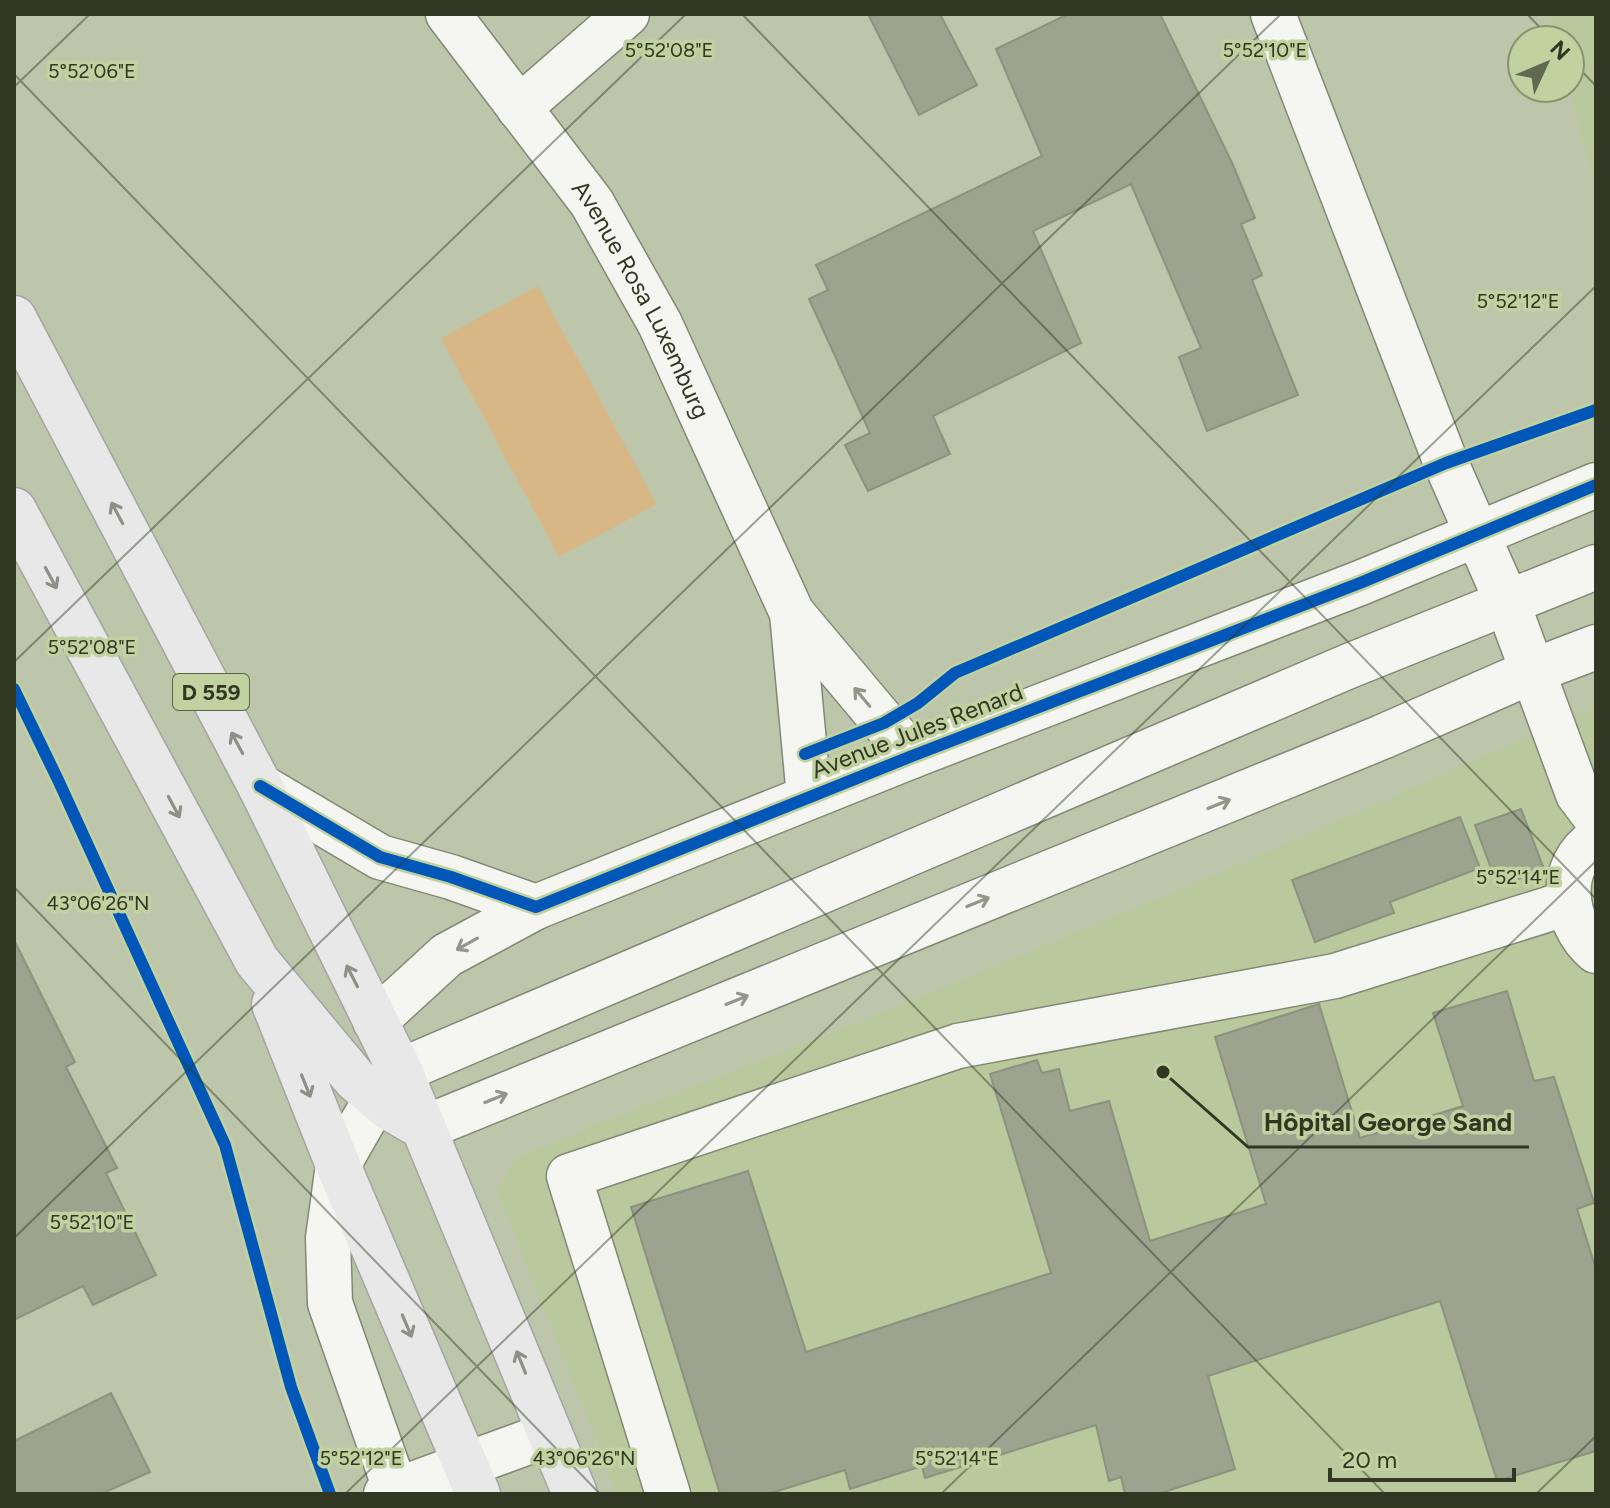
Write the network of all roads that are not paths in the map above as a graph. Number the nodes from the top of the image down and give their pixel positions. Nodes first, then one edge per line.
1 (448, 14) edge
2 (627, 14) edge
3 (1273, 14) edge
4 (519, 108) junction
5 (14, 318) edge
6 (1596, 485) edge
7 (14, 510) edge
8 (1478, 536) junction
9 (1596, 567) edge
10 (1507, 602) junction
11 (792, 613) junction
12 (1596, 647) edge
13 (1533, 671) junction
14 (912, 756) junction
15 (260, 786) junction
16 (809, 797) junction
17 (1596, 818) edge
18 (1596, 840) edge
19 (1568, 903) junction
20 (536, 907) junction
21 (1596, 951) edge
22 (257, 961) junction
23 (322, 1042) joint
24 (374, 1065) junction
25 (424, 1128) junction
26 (338, 1165) junction
27 (550, 1434) junction
28 (472, 1480) edge
29 (393, 1493) edge
30 (575, 1494) edge
31 (668, 1494) edge

1 - 4 street, Avenue Rosa Luxemburg
2 - 4 street
3 - 8 street
4 - 11 street, Avenue Rosa Luxemburg
15 -> 5 main road, D 559
6 - 8 street, Avenue Jules Renard
7 -> 22 main road
8 - 10 street
8 - 14 street, Avenue Jules Renard
9 - 10 street
10 - 13 street
10 - 24 street
14 -> 11 street, Avenue Rosa Luxemburg
11 - 16 street, Avenue Rosa Luxemburg
12 - 13 street
13 - 17 street
25 -> 13 street
14 - 16 street, Avenue Jules Renard
15 - 20 street
24 -> 15 main road, D 559
16 - 20 street, Avenue Jules Renard
18 - 19 street
19 - 21 street
19 - 31 street
20 -> 24 street, Avenue Jules Renard
22 - 23 main road
22 -> 26 main road
23 - 24 street
24 - 25 main road, D 559
24 - 26 main road
27 -> 25 main road, D 559
26 -> 28 main road
26 - 29 street
27 - 28 street
27 - 30 main road, D 559
28 - 29 street

